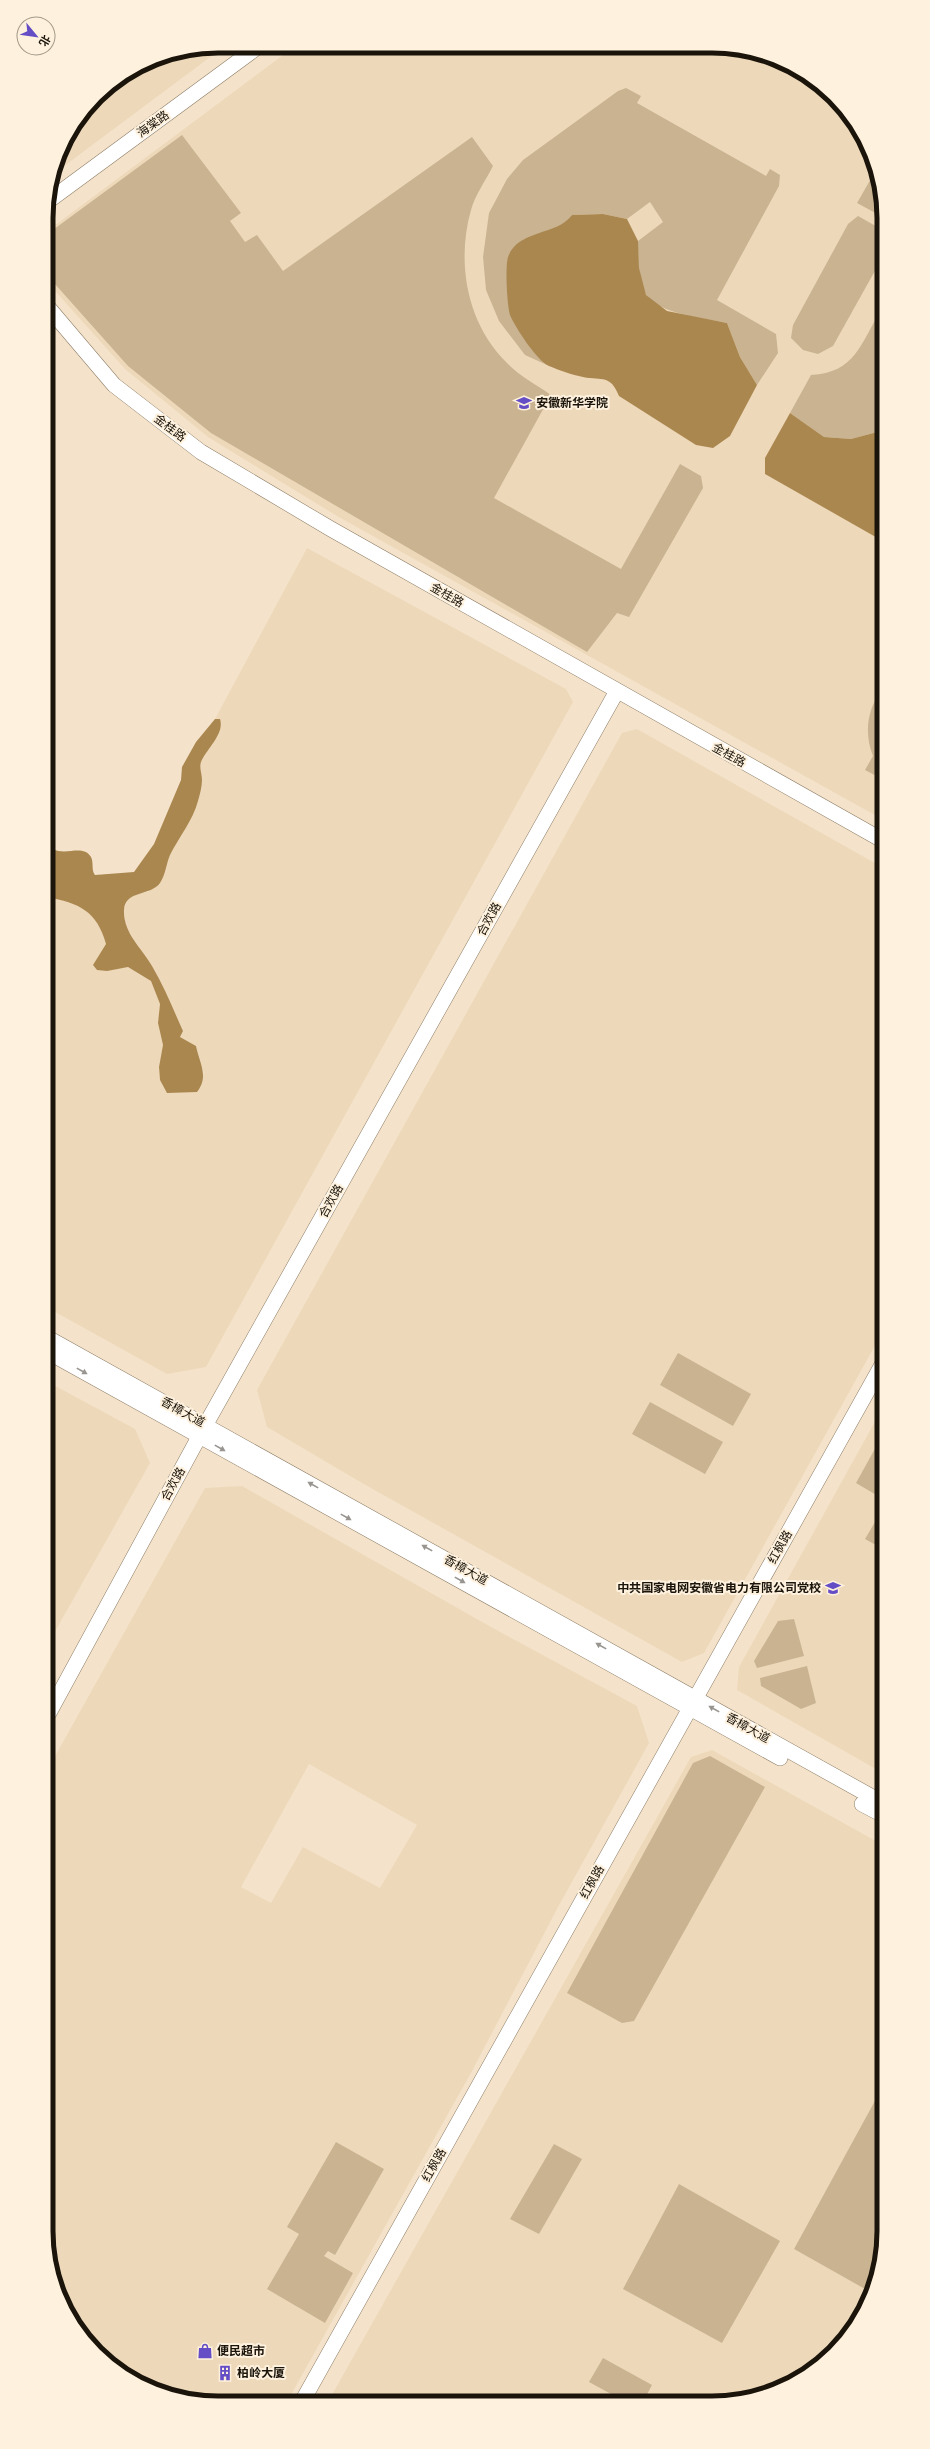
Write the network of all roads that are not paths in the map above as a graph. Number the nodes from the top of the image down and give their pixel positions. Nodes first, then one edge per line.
1 (250, 53) edge
2 (54, 198) edge
3 (53, 314) edge
4 (617, 691) junction
5 (877, 837) edge
6 (53, 1341) edge
7 (53, 1355) edge
8 (877, 1374) edge
9 (203, 1430) junction
10 (692, 1703) junction
11 (53, 1706) edge
12 (877, 1801) edge
13 (877, 1811) edge
14 (305, 2396) edge

1 - 2 street, 海棠路
3 - 4 street, 金桂路
4 - 5 street, 金桂路
4 - 9 street, 合欢路
6 - 9 street, 香樟大道
7 -> 9 street, 香樟大道
8 - 10 street, 红枫路
9 - 10 street, 香樟大道
9 - 11 street, 合欢路
12 -> 10 street, 香樟大道
10 - 13 street, 香樟大道
10 - 14 street, 红枫路

